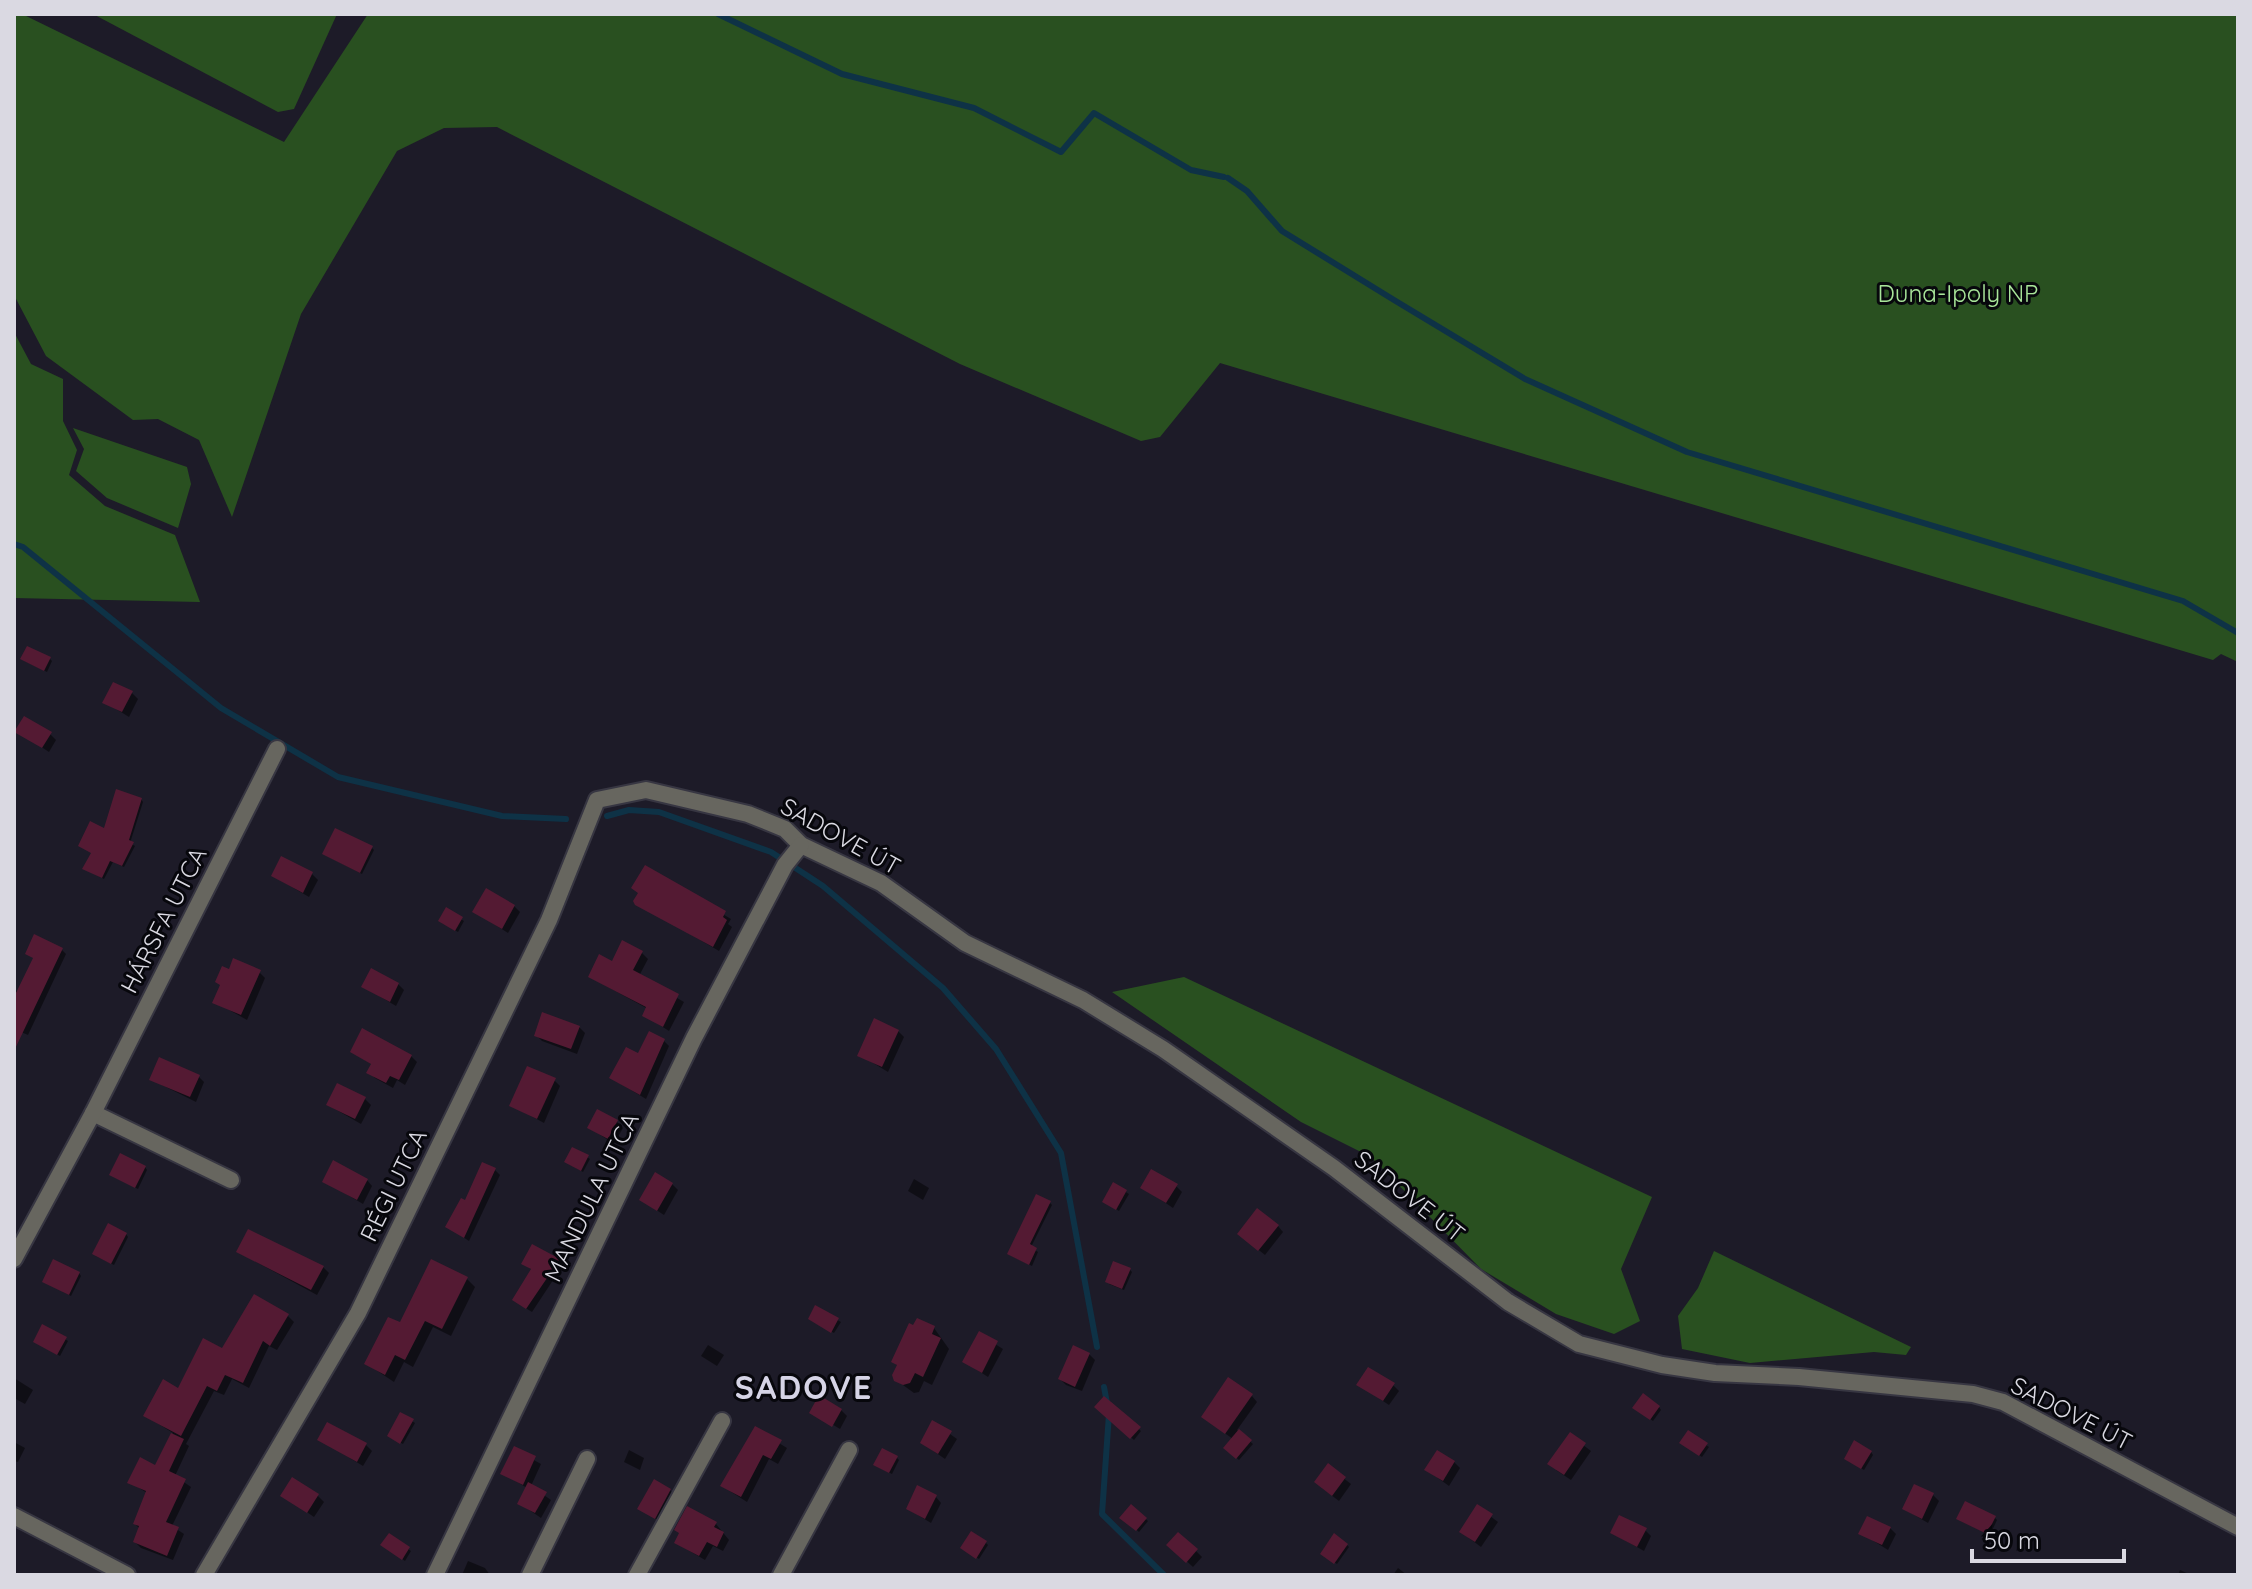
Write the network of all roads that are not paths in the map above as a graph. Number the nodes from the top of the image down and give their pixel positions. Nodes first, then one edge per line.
1 (277, 749) dead end
2 (597, 800) joint
3 (801, 845) junction
4 (93, 1113) junction
5 (231, 1180) dead end
6 (14, 1259) edge
7 (722, 1421) dead end
8 (849, 1450) dead end
9 (587, 1459) dead end
10 (14, 1516) edge
11 (2238, 1527) edge
12 (127, 1575) edge
13 (204, 1575) edge
14 (435, 1575) edge
15 (530, 1575) edge
16 (637, 1575) edge
17 (781, 1575) edge

1 - 4 street, HÁRSFA UTCA
2 - 3 street, SADOVE ÚT
2 - 13 street, RÉGI UTCA
3 - 11 street, SADOVE ÚT
3 - 14 street, MANDULA UTCA
4 - 5 street
4 - 6 street, HÁRSFA UTCA
7 - 16 street
8 - 17 street
9 - 15 street
10 - 12 street

